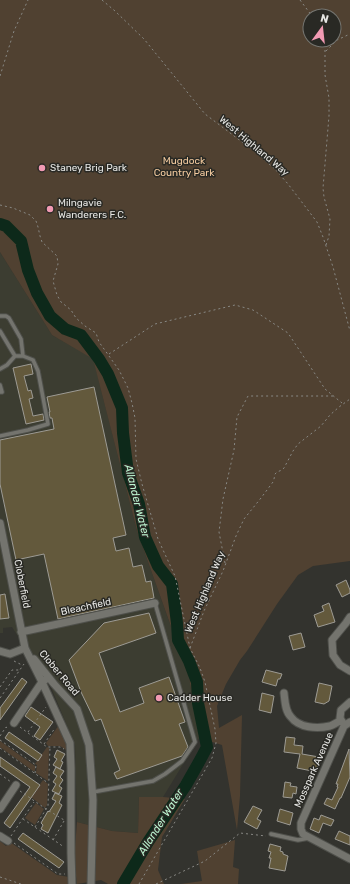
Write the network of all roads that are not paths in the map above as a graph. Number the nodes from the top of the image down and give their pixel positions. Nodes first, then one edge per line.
1 (0, 316) edge
2 (0, 331) edge
3 (15, 356) junction
4 (23, 356) junction
5 (0, 369) edge
6 (0, 385) edge
7 (0, 392) edge
8 (0, 436) edge
9 (0, 523) edge
10 (155, 603) joint
11 (350, 617) edge
12 (21, 632) junction
13 (25, 648) junction
14 (0, 651) edge
15 (350, 671) edge
16 (49, 678) junction
17 (42, 682) junction
18 (284, 693) dead end
19 (350, 702) edge
20 (345, 722) edge
21 (14, 723) road end
22 (16, 785) road end
23 (93, 792) junction
24 (0, 809) edge
25 (271, 834) road end
26 (0, 836) edge
27 (310, 838) junction
28 (8, 840) road end
29 (350, 859) edge
30 (72, 884) edge
31 (91, 884) edge

1 - 4 lane
2 - 3 lane
3 - 4 lane
3 - 5 lane
4 - 8 lane
6 - 7 lane
9 - 12 street, Cloberfield
10 - 12 street, Bleachfield
10 - 23 lane
11 - 15 street
12 - 13 street, Cloberfield
13 - 14 street
13 - 16 street, Clober Road
13 - 17 street, Clober Road
16 - 17 street
16 - 23 street, Clober Road
17 - 21 street
17 - 30 street, Clober Road
18 - 20 street
19 - 20 street, Mosspark Avenue
20 - 27 street, Mosspark Avenue
22 - 24 street
23 - 31 street, Clober Road
25 - 27 lane
26 - 28 street
27 - 29 street

